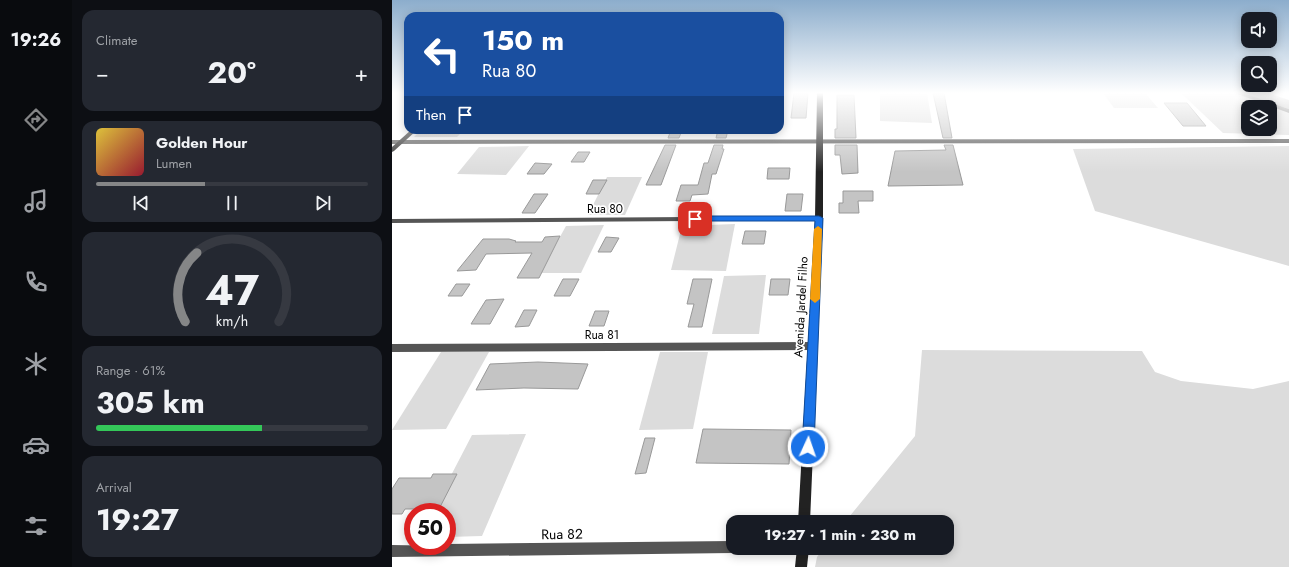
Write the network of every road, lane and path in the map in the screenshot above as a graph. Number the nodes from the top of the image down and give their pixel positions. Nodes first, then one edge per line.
1 (821, 119) edge
2 (410, 134) edge
3 (1289, 141) edge
4 (392, 142) edge
5 (401, 142) junction
6 (821, 142) junction
7 (392, 150) edge
8 (819, 218) junction
9 (392, 221) edge
10 (813, 346) junction
11 (392, 348) edge
12 (804, 515) edge
13 (726, 547) edge
14 (392, 551) edge
15 (802, 555) edge
16 (801, 567) edge

1 - 6 main road, Avenida Jardel Filho
2 - 5 main road
3 - 6 street
4 - 5 street
5 - 6 street
5 - 7 main road
6 - 8 main road, Avenida Jardel Filho
8 - 9 street, Rua 80
8 - 10 main road, Avenida Jardel Filho
10 - 11 street, Rua 81
10 - 12 main road, Avenida Jardel Filho
13 - 14 street, Rua 82
15 - 16 main road

